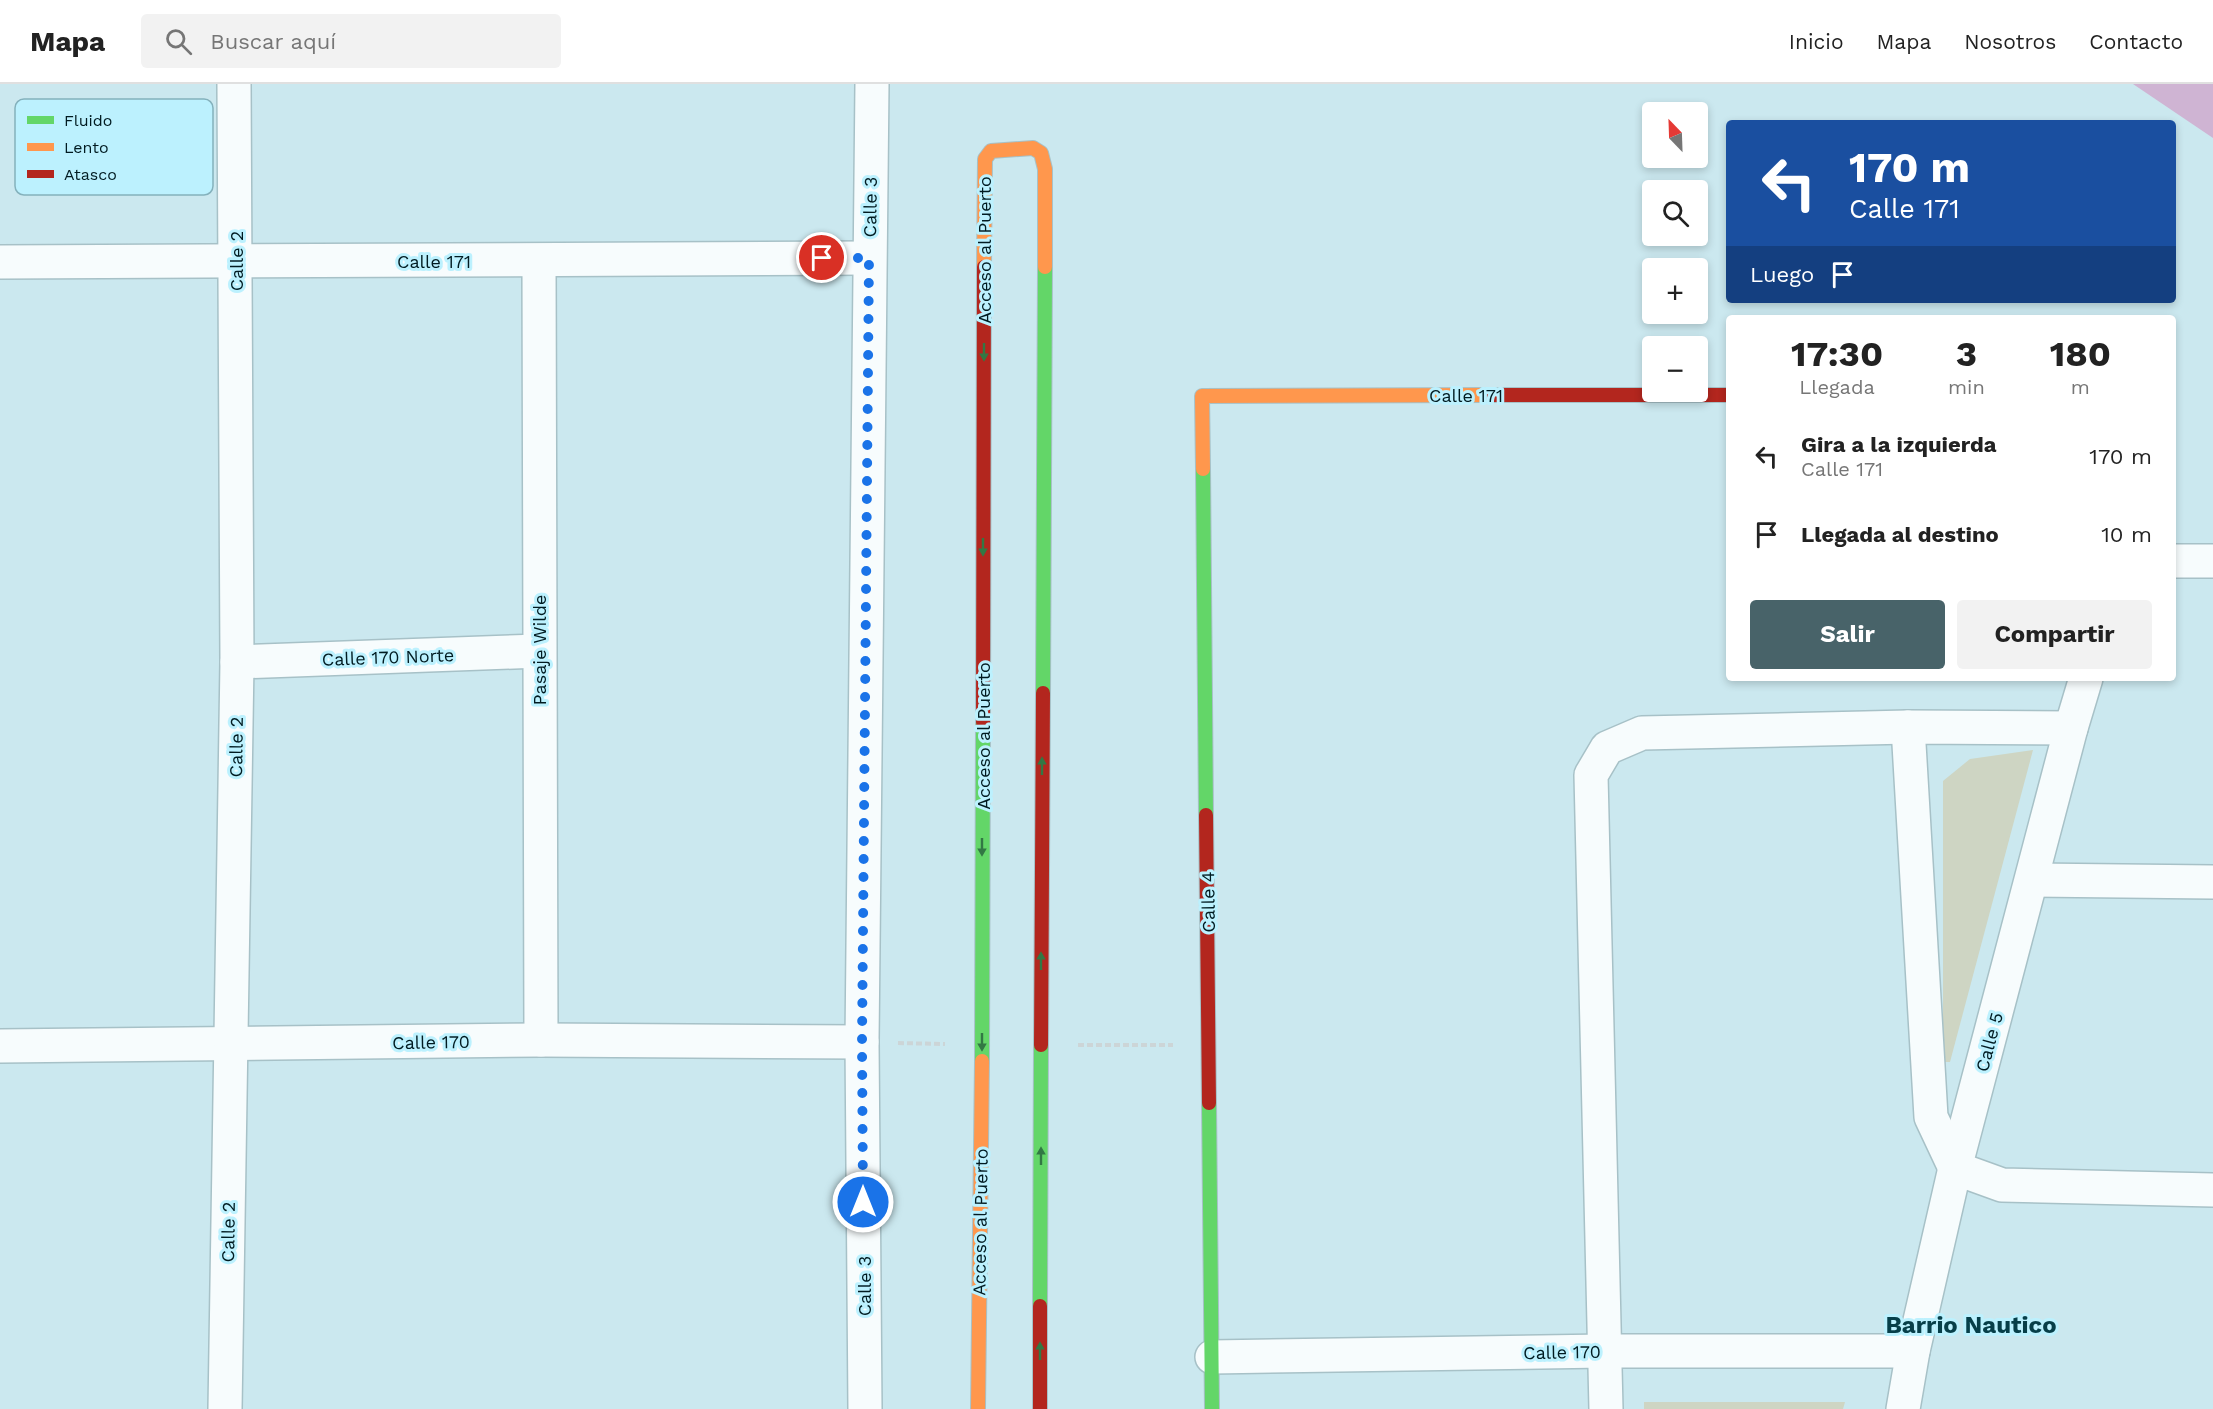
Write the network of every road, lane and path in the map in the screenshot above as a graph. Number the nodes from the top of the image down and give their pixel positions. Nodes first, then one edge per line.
1 (234, 84) edge
2 (872, 84) edge
3 (869, 258) junction
4 (539, 261) junction
5 (0, 262) edge
6 (236, 262) junction
7 (1726, 395) edge
8 (1202, 396) joint
9 (2176, 561) edge
10 (2213, 561) edge
11 (539, 651) junction
12 (237, 662) junction
13 (2085, 681) edge
14 (1908, 727) junction
15 (2071, 728) junction
16 (2032, 880) junction
17 (2213, 882) edge
18 (541, 1040) junction
19 (862, 1042) junction
20 (232, 1044) junction
21 (0, 1047) edge
22 (1955, 1168) junction
23 (2213, 1190) edge
24 (1605, 1351) junction
25 (1913, 1351) junction
26 (1212, 1356) junction
27 (225, 1409) edge
28 (865, 1409) edge
29 (978, 1409) edge
30 (1040, 1409) edge
31 (1212, 1409) edge
32 (1606, 1409) edge
33 (1903, 1409) edge

1 - 6 street, Calle 2
2 - 3 street, Calle 3
3 - 4 street, Calle 171
3 - 19 street, Calle 3
4 - 6 street, Calle 171
4 - 11 street, Pasaje Wilde
5 - 6 street, Calle 171
6 - 12 street, Calle 2
7 - 8 main road, Calle 171
8 - 26 main road, Calle 4
9 - 10 street
11 - 12 street, Calle 170 Norte
11 - 18 street, Pasaje Wilde
12 - 20 street, Calle 2
13 - 15 street, Calle 5
14 - 15 street
14 - 22 street
14 - 24 street
15 - 16 street, Calle 5
16 - 17 street
16 - 22 street, Calle 5
18 - 19 street, Calle 170
18 - 20 street, Calle 170
19 - 28 street, Calle 3
20 - 21 street, Calle 170
20 - 27 street, Calle 2
22 - 23 street
22 - 25 street, Calle 5
24 - 25 street, Calle 170
24 - 26 street, Calle 170
24 - 32 street
25 - 33 street, Calle 5
26 - 31 main road, Calle 4
30 -> 29 main road, Acceso al Puerto

